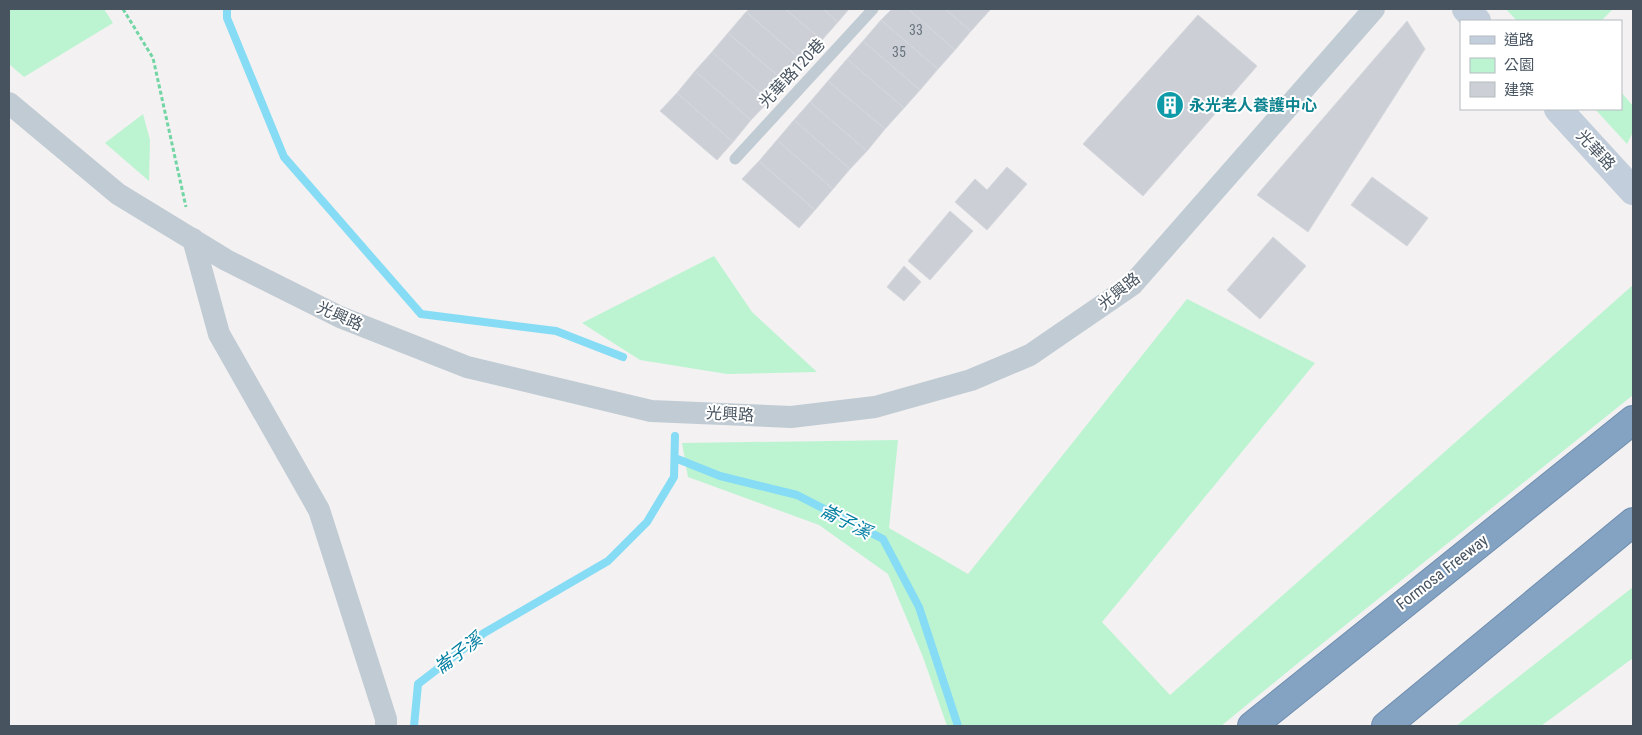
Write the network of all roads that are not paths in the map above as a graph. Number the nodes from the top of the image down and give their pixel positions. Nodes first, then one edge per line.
1 (874, 9) edge
2 (1374, 9) edge
3 (1466, 9) edge
4 (1476, 20) edge
5 (9, 103) edge
6 (1559, 110) edge
7 (735, 159) dead end
8 (1633, 191) edge
9 (194, 239) junction
10 (1633, 420) edge
11 (1633, 522) edge
12 (386, 726) edge
13 (1252, 726) edge
14 (1386, 726) edge

1 - 7 lane, 光華路120巷
2 - 9 street, 光興路
3 - 4 street
5 - 9 street, 光興路
6 - 8 street, 光華路
9 - 12 street
10 - 13 highway, Formosa Freeway
11 - 14 highway

